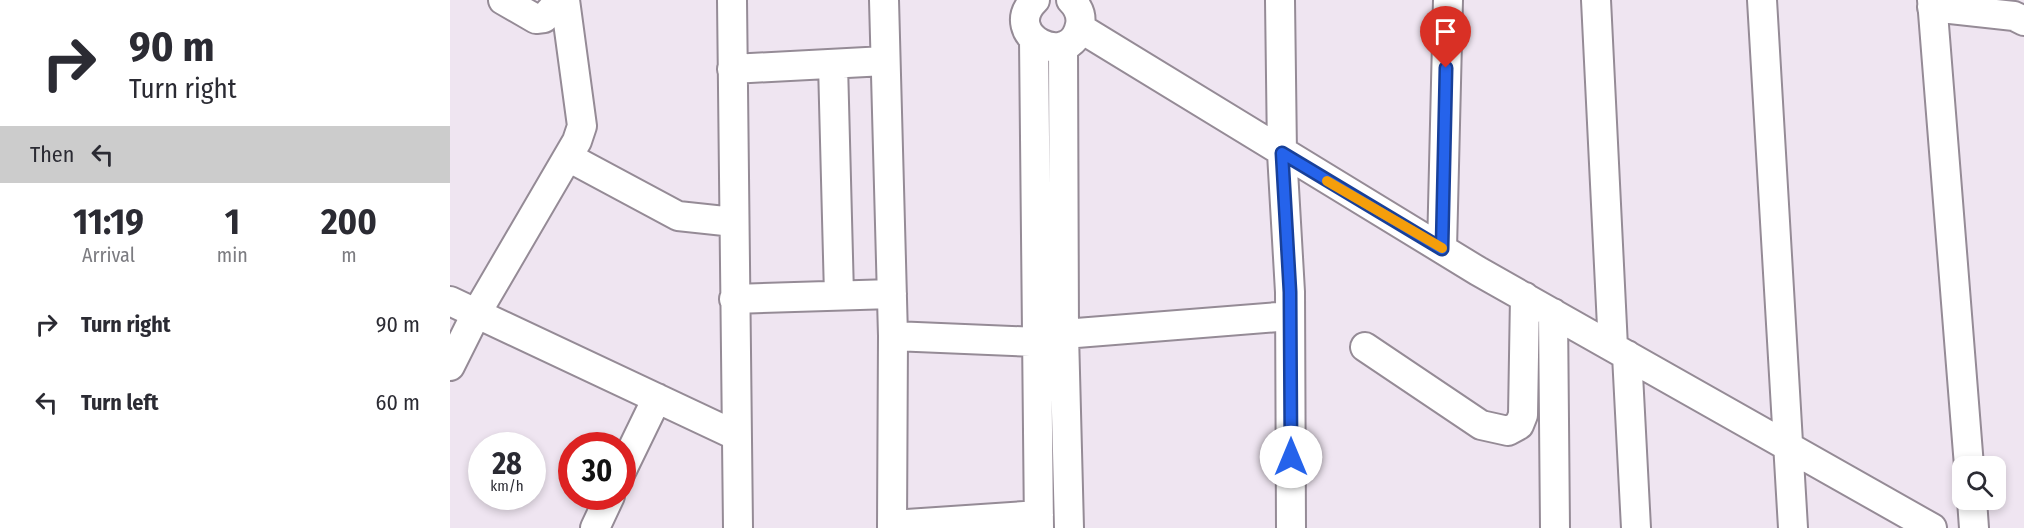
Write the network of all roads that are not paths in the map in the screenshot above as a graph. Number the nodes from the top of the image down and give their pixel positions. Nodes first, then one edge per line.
1 (503, 0) edge
2 (560, 0) edge
3 (565, 0) edge
4 (732, 0) edge
5 (884, 0) edge
6 (1071, 0) edge
7 (1280, 0) edge
8 (1448, 0) edge
9 (1596, 0) edge
10 (1762, 0) edge
11 (1026, 3) edge
12 (1932, 4) edge
13 (2024, 21) edge
14 (1071, 37) junction
15 (1034, 40) junction
16 (885, 61) junction
17 (833, 64) junction
18 (732, 69) junction
19 (1282, 153) junction
20 (568, 157) junction
21 (734, 222) junction
22 (1442, 249) junction
23 (892, 294) junction
24 (839, 295) junction
25 (1525, 297) junction
26 (734, 299) junction
27 (450, 301) edge
28 (476, 314) junction
29 (1553, 314) junction
30 (1290, 316) junction
31 (1064, 334) junction
32 (893, 336) junction
33 (1037, 342) junction
34 (1365, 347) dead end
35 (1620, 351) junction
36 (450, 366) edge
37 (657, 398) junction
38 (735, 435) junction
39 (636, 442) edge
40 (1788, 446) junction
41 (1968, 456) edge
42 (603, 510) edge
43 (1973, 510) edge
44 (1039, 522) edge
45 (892, 526) edge
46 (595, 528) edge
47 (738, 528) edge
48 (1069, 528) edge
49 (1291, 528) edge
50 (1555, 528) edge
51 (1636, 528) edge
52 (1793, 528) edge
53 (1932, 528) edge
54 (1974, 528) edge

1 - 2 street
3 - 20 street
4 - 18 street
5 - 16 street
6 - 14 street
7 - 19 street
8 - 22 street
9 - 35 street
10 - 40 street
11 - 15 street
12 - 13 street
12 - 41 street
14 - 15 street
14 - 19 street
14 - 31 street
15 - 33 street
16 - 17 street
16 - 23 street
17 - 18 street
17 - 24 street
18 - 21 street
19 - 22 street
19 - 30 street
20 - 21 street
20 - 28 street
21 - 26 street
22 - 25 street
23 - 24 street
23 - 32 street
24 - 26 street
25 - 29 street
25 - 34 street
26 - 38 street
27 - 28 street
28 - 36 street
28 - 37 street
29 - 35 street
29 - 50 street
30 - 31 street
30 - 49 street
31 - 48 street
32 - 33 street
32 - 45 street
33 - 44 street
35 - 40 street
35 - 51 street
37 - 38 street
37 - 39 street
38 - 47 street
40 - 52 street
40 - 53 street
42 - 46 street
43 - 54 street
44 - 45 street

